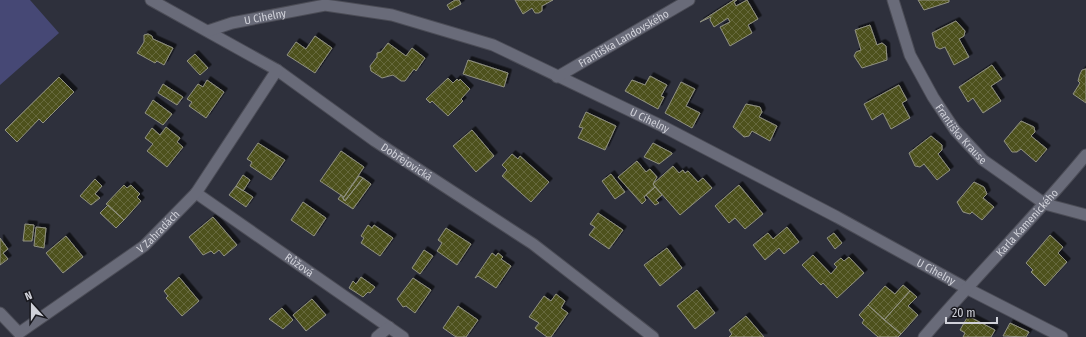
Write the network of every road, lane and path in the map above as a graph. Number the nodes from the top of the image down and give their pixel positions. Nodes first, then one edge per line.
1 (151, 0) edge
2 (689, 0) edge
3 (893, 0) edge
4 (326, 3) edge
5 (208, 31) junction
6 (277, 70) junction
7 (557, 77) junction
8 (1086, 155) edge
9 (196, 192) junction
10 (1045, 204) junction
11 (1086, 215) edge
12 (966, 288) junction
13 (0, 313) edge
14 (389, 327) junction
15 (377, 337) edge
16 (403, 337) edge
17 (653, 337) edge
18 (924, 337) edge
19 (1062, 337) edge

1 - 5 street, Dobřejovická
2 - 7 street, Františka Landovského
3 - 10 street, Františka Krause
4 - 5 street, U Cihelny
4 - 7 street, U Cihelny
5 - 6 street, Dobřejovická
6 - 9 street, V Zahradách
6 - 17 street, Dobřejovická
7 - 12 street, U Cihelny
8 - 10 street, Karla Kamenického
9 - 13 street, V Zahradách
9 - 14 street, Růžová
10 - 11 street, Františka Krause
10 - 12 street, Karla Kamenického
12 - 18 street, Karla Kamenického
12 - 19 street, U Cihelny
14 - 15 street
14 - 16 street, Růžová

